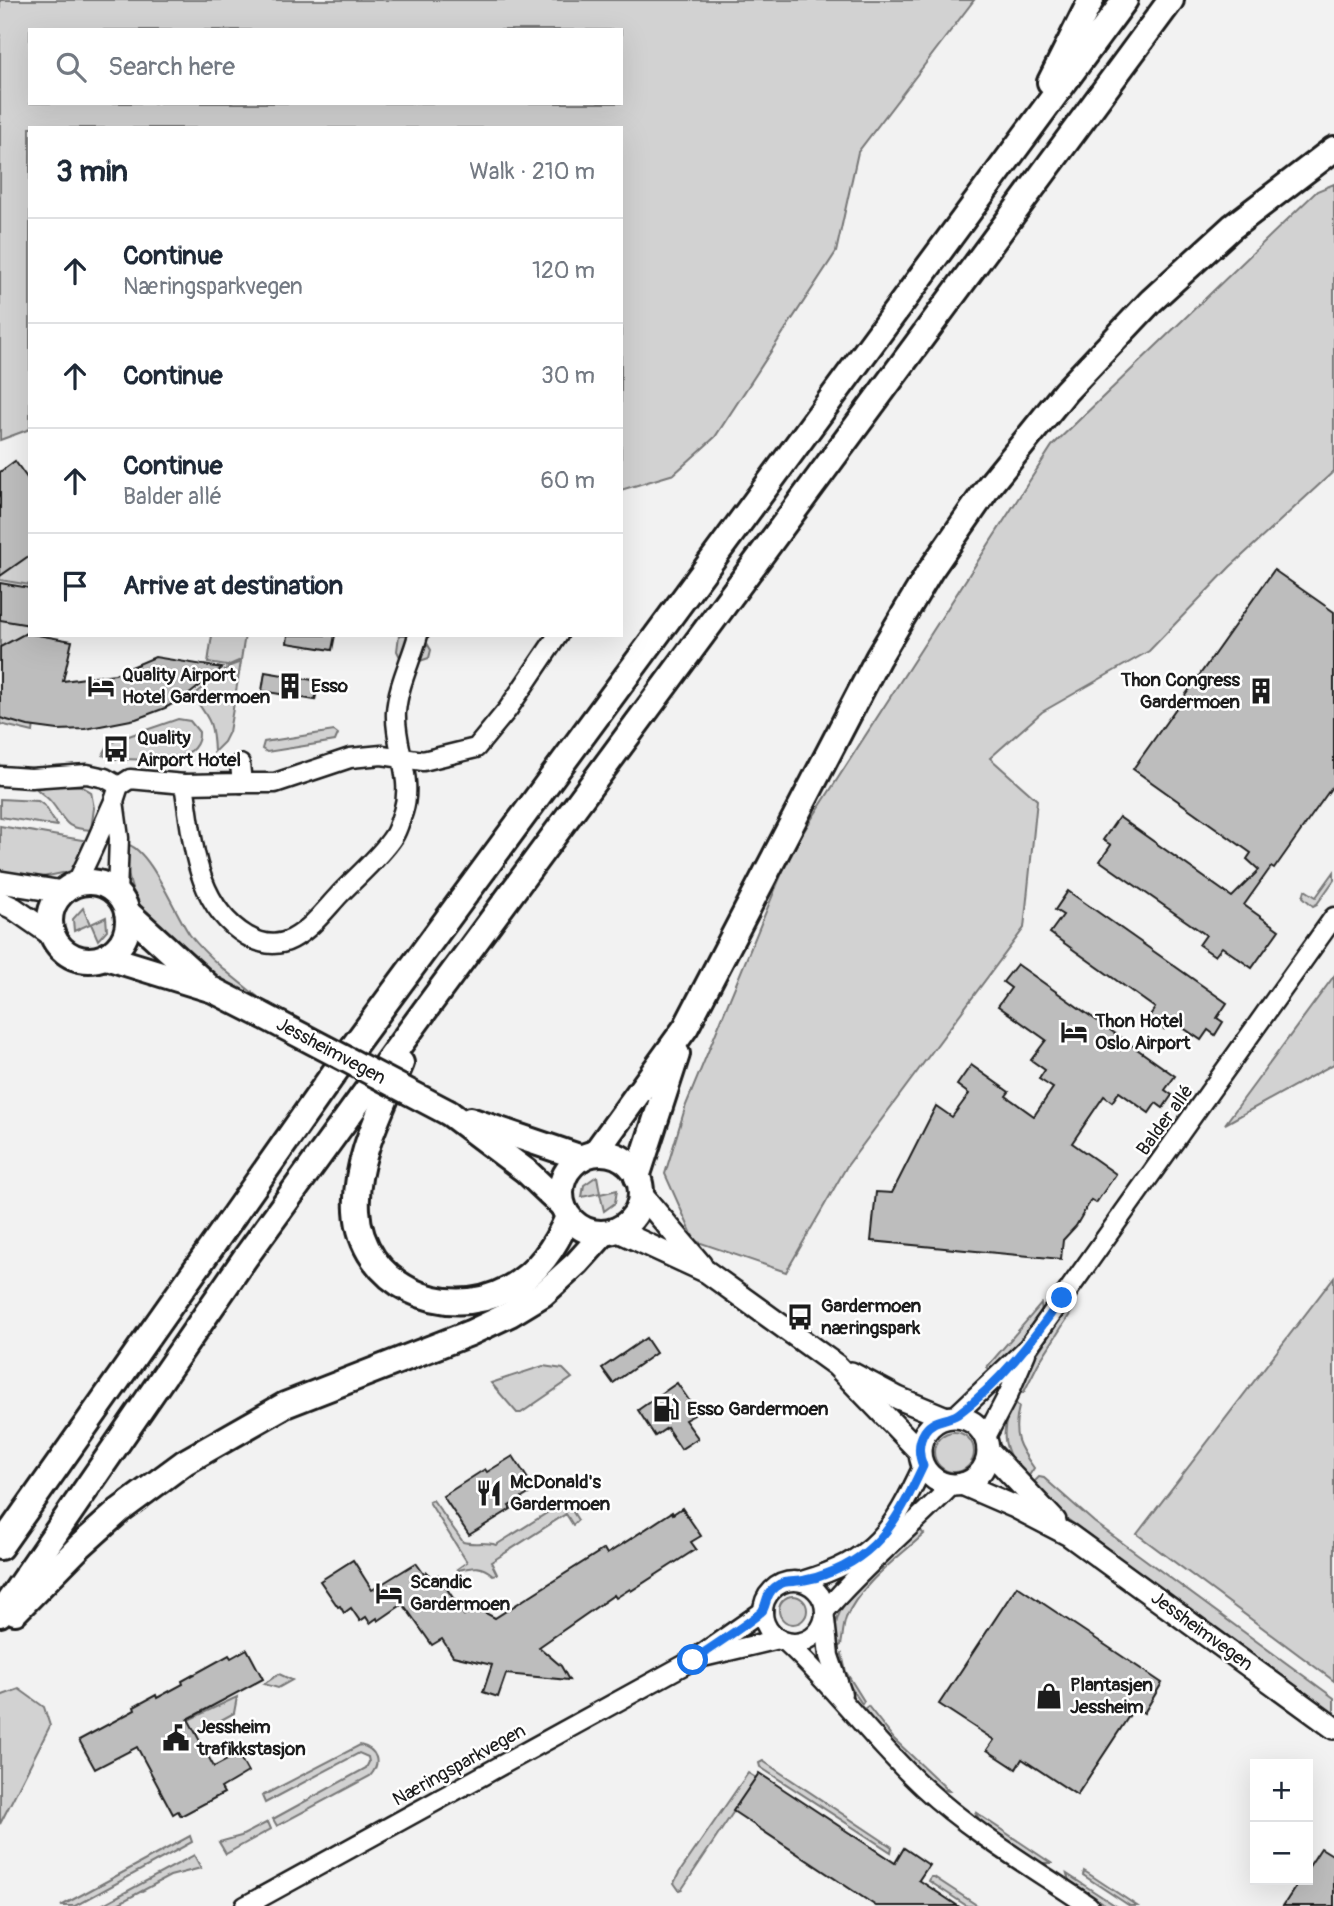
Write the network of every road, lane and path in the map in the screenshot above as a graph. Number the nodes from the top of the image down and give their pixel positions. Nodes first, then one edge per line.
1 (1091, 0) edge
2 (1125, 0) edge
3 (1173, 0) edge
4 (1014, 150) junction
5 (1328, 155) edge
6 (417, 637) edge
7 (557, 637) edge
8 (403, 758) junction
9 (240, 764) dead end
10 (0, 776) edge
11 (243, 783) junction
12 (184, 784) junction
13 (117, 794) junction
14 (0, 881) edge
15 (69, 888) junction
16 (0, 902) edge
17 (122, 903) junction
18 (1334, 917) edge
19 (52, 935) junction
20 (106, 957) junction
21 (213, 990) junction
22 (423, 1013) junction
23 (686, 1027) junction
24 (449, 1113) junction
25 (588, 1155) junction
26 (639, 1185) junction
27 (565, 1211) junction
28 (610, 1231) junction
29 (707, 1272) junction
30 (1028, 1347) junction
31 (836, 1366) junction
32 (950, 1417) junction
33 (987, 1444) junction
34 (921, 1459) junction
35 (957, 1485) junction
36 (1069, 1535) junction
37 (0, 1547) edge
38 (802, 1581) junction
39 (763, 1611) junction
40 (0, 1614) edge
41 (825, 1615) junction
42 (0, 1627) edge
43 (783, 1641) junction
44 (693, 1660) junction
45 (845, 1704) junction
46 (1334, 1728) edge
47 (245, 1906) edge
48 (1089, 1906) edge

1 - 4 highway
2 - 4 highway
3 - 22 highway
4 - 37 highway
5 - 23 highway
6 - 8 street
7 - 8 street
8 - 11 street
8 - 12 street
9 - 11 street
10 - 13 street
11 - 12 street
12 - 13 street
13 - 15 street
13 - 17 street
14 - 15 main road
15 - 17 highway
15 - 19 highway
16 - 19 main road
17 - 20 highway
17 - 21 highway, Jessheimvegen
18 - 30 street, Balder allé
19 - 20 highway
20 - 21 highway, Jessheimvegen
21 - 24 highway, Jessheimvegen, bridge
22 - 27 highway
22 - 40 highway
23 - 25 highway
23 - 26 highway
24 - 25 highway, Jessheimvegen
24 - 27 highway, Jessheimvegen
25 - 26 highway
25 - 27 highway
26 - 28 highway
26 - 29 main road
27 - 28 highway
28 - 29 main road
28 - 42 highway
29 - 31 main road
30 - 32 street, Balder allé
30 - 33 street, Balder allé
31 - 32 main road
31 - 34 main road
32 - 33 main road
32 - 34 main road
33 - 35 main road
33 - 36 main road, Jessheimvegen
34 - 35 main road
34 - 38 street, Næringsparkvegen
35 - 36 main road, Jessheimvegen
35 - 41 street, Næringsparkvegen
36 - 46 main road, Jessheimvegen
38 - 39 street, Næringsparkvegen
38 - 41 street
39 - 43 street
39 - 44 street, Næringsparkvegen
41 - 43 street, Næringsparkvegen
41 - 45 street
43 - 44 street, Næringsparkvegen
43 - 45 street
44 - 47 street, Næringsparkvegen
45 - 48 street

